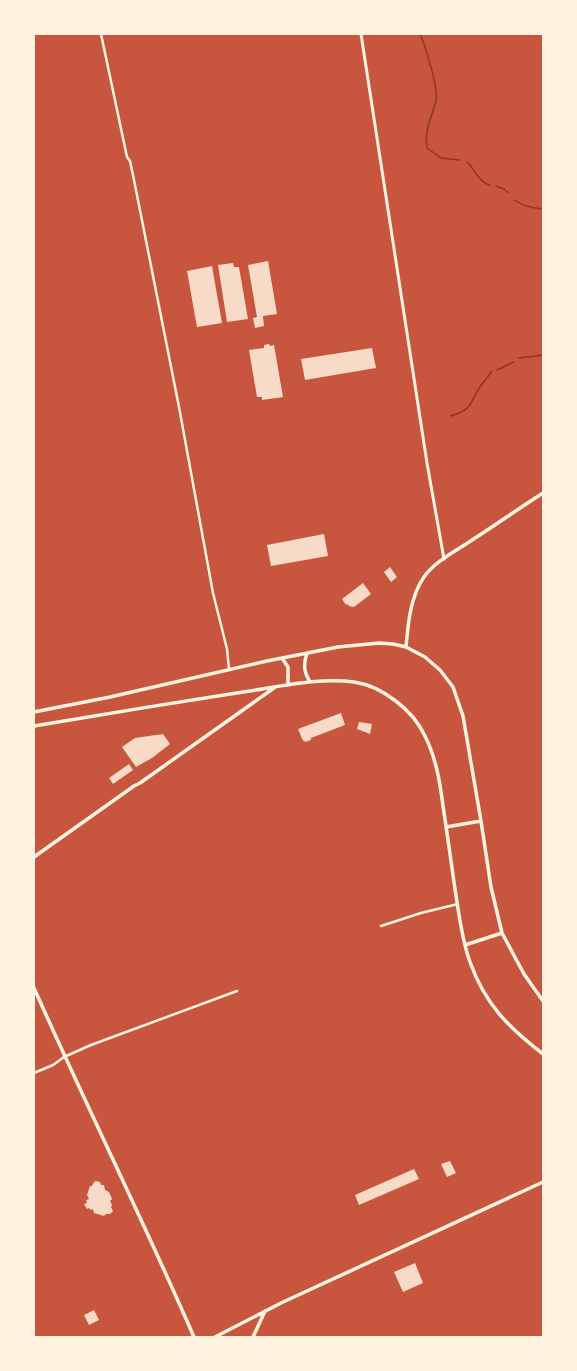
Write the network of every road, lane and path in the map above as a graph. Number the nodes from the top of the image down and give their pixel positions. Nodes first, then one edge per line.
1 (101, 34) edge
2 (361, 34) edge
3 (543, 493) edge
4 (444, 559) junction
5 (406, 648) junction
6 (307, 653) junction
7 (282, 658) junction
8 (229, 669) junction
9 (310, 682) junction
10 (288, 685) junction
11 (275, 688) junction
12 (34, 712) edge
13 (34, 726) edge
14 (481, 821) junction
15 (446, 826) junction
16 (34, 857) edge
17 (458, 904) junction
18 (381, 926) dead end
19 (502, 933) junction
20 (465, 945) junction
21 (34, 988) edge
22 (237, 991) dead end
23 (543, 1001) edge
24 (543, 1054) edge
25 (64, 1057) junction
26 (34, 1073) edge
27 (543, 1182) edge
28 (265, 1311) junction
29 (194, 1337) edge
30 (215, 1337) edge
31 (253, 1337) edge

1 - 8 street
2 - 4 street
3 - 4 main road
4 - 5 main road
5 - 6 main road
5 - 14 main road
6 - 7 main road
6 - 9 main road
7 - 8 main road
7 - 10 main road
8 - 12 main road
9 - 10 main road
9 - 15 main road
10 - 11 main road
11 - 13 main road
11 - 16 main road
14 - 15 main road
14 - 19 main road
15 - 17 main road
17 - 18 street
17 - 20 main road
19 - 20 main road
19 - 23 main road
20 - 24 main road
21 - 25 main road
22 - 25 street
25 - 26 street
25 - 29 main road
27 - 28 main road
28 - 30 main road
28 - 31 main road

